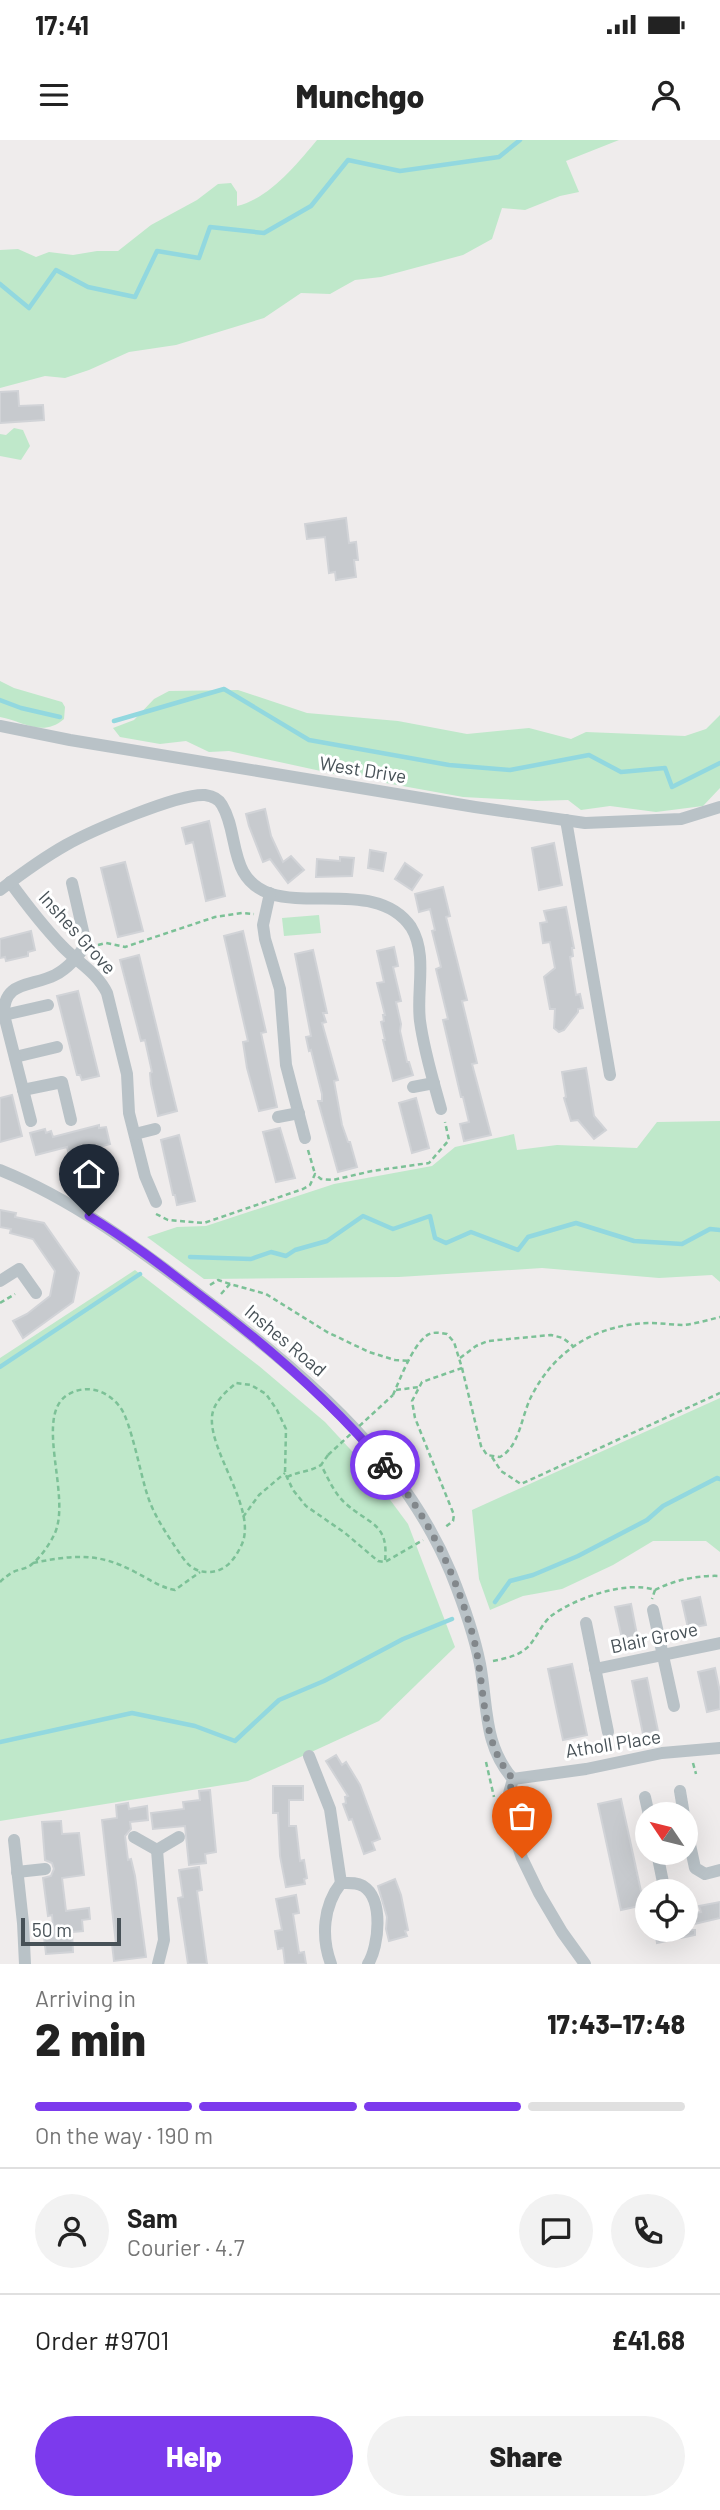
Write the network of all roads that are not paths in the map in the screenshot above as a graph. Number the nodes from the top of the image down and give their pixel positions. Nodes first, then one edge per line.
1 (0, 726) edge
2 (720, 807) edge
3 (566, 820) junction
4 (72, 883) dead end
5 (5, 886) edge
6 (270, 893) junction
7 (79, 953) junction
8 (48, 1005) dead end
9 (4, 1015) junction
10 (57, 1047) dead end
11 (15, 1057) junction
12 (610, 1075) dead end
13 (434, 1083) junction
14 (413, 1087) dead end
15 (23, 1090) junction
16 (441, 1109) road end
17 (299, 1113) junction
18 (278, 1117) dead end
19 (71, 1120) dead end
20 (31, 1121) dead end
21 (156, 1129) dead end
22 (135, 1134) junction
23 (305, 1138) road end
24 (0, 1170) edge
25 (155, 1208) road end
26 (0, 1281) edge
27 (36, 1293) dead end
28 (653, 1610) dead end
29 (586, 1623) dead end
30 (720, 1643) edge
31 (663, 1655) junction
32 (595, 1669) junction
33 (674, 1706) dead end
34 (608, 1732) dead end
35 (720, 1748) edge
36 (309, 1756) dead end
37 (513, 1779) junction
38 (680, 1791) dead end
39 (645, 1797) dead end
40 (646, 1802) edge
41 (682, 1802) edge
42 (179, 1836) dead end
43 (134, 1837) dead end
44 (13, 1840) dead end
45 (157, 1850) junction
46 (695, 1866) edge
47 (45, 1869) dead end
48 (720, 1870) edge
49 (17, 1872) junction
50 (341, 1883) junction
51 (26, 1964) edge
52 (158, 1964) edge
53 (331, 1964) edge
54 (368, 1964) edge
55 (585, 1964) edge

1 - 3 street, West Drive
2 - 3 street, West Drive
3 - 12 street
4 - 7 street
5 - 6 street
5 - 7 street, Inshes Grove
6 - 13 street
6 - 17 street
7 - 9 street
7 - 22 street, Inshes Grove
8 - 9 street
9 - 11 street
10 - 11 street
11 - 15 street
13 - 14 street
13 - 16 street
15 - 19 street
15 - 20 street
17 - 18 street
17 - 23 street
21 - 22 street
22 - 25 street, Inshes Grove
24 - 37 street, Inshes Road
26 - 27 street
28 - 31 street
29 - 32 street, Blair Grove
30 - 31 street, Blair Grove
31 - 32 street, Blair Grove
31 - 33 street
32 - 34 street, Blair Grove
35 - 37 street, Atholl Place
36 - 50 street
37 - 55 street
38 - 41 street
39 - 40 street
42 - 45 street
43 - 45 street
44 - 49 street
45 - 52 street
46 - 48 street
47 - 49 street
49 - 51 street
50 - 53 street
50 - 54 street

